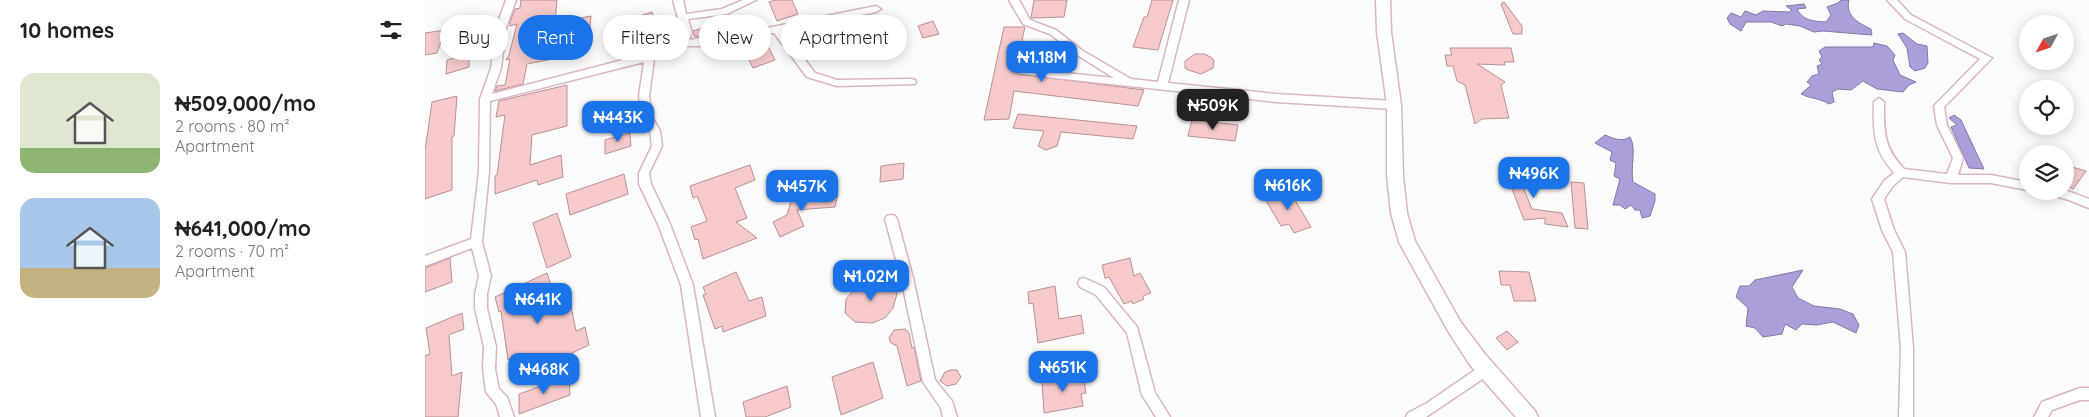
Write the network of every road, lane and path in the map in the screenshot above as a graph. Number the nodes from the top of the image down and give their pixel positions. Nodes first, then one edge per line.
1 (511, 0) edge
2 (678, 0) edge
3 (751, 0) edge
4 (1015, 0) edge
5 (1184, 0) edge
6 (1383, 0) edge
7 (1892, 0) edge
8 (876, 10) dead end
9 (682, 15) edge
10 (689, 16) edge
11 (776, 29) junction
12 (689, 44) edge
13 (637, 60) edge
14 (649, 60) edge
15 (1046, 74) dead end
16 (911, 82) dead end
17 (1131, 84) junction
18 (1162, 87) junction
19 (485, 99) junction
20 (1879, 102) dead end
21 (1394, 105) junction
22 (1901, 173) junction
23 (1951, 179) junction
24 (2019, 184) edge
25 (2074, 197) edge
26 (2089, 204) edge
27 (891, 219) dead end
28 (476, 242) junction
29 (425, 261) edge
30 (1084, 283) dead end
31 (1477, 359) junction
32 (2089, 394) edge
33 (507, 417) edge
34 (708, 417) edge
35 (950, 417) edge
36 (1163, 417) edge
37 (1413, 417) edge
38 (1528, 417) edge
39 (1906, 417) edge
40 (2041, 417) edge

1 - 19 street
2 - 9 street
3 - 10 street
4 - 17 street
5 - 18 street
6 - 21 street
7 - 23 street
8 - 11 street
11 - 12 street
11 - 16 street
13 - 19 street
14 - 34 street
15 - 17 street
17 - 18 street
18 - 21 street
19 - 28 street
20 - 22 street
21 - 31 street
22 - 23 street
22 - 39 street
23 - 24 street
25 - 26 street
27 - 35 street
28 - 29 street
28 - 33 street
30 - 36 street
31 - 37 street
31 - 38 street
32 - 40 street

